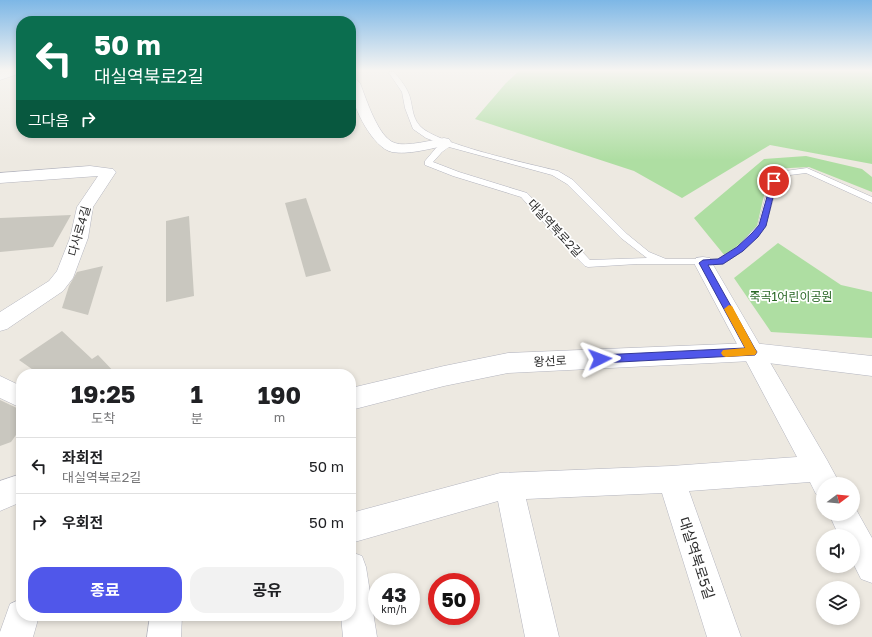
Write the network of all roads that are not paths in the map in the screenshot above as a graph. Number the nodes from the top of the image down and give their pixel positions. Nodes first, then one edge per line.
1 (361, 101) edge
2 (407, 101) edge
3 (446, 143) junction
4 (0, 178) edge
5 (872, 200) edge
6 (665, 262) junction
7 (703, 263) junction
8 (0, 323) edge
9 (752, 352) junction
10 (872, 366) edge
11 (0, 386) edge
12 (16, 395) edge
13 (356, 399) edge
14 (816, 477) edge
15 (822, 477) edge
16 (671, 479) junction
17 (509, 488) junction
18 (16, 490) edge
19 (0, 496) edge
20 (847, 521) edge
21 (356, 527) edge
22 (872, 568) edge
23 (356, 606) edge
24 (21, 621) edge
25 (166, 621) edge
26 (16, 637) edge
27 (164, 637) edge
28 (360, 637) edge
29 (542, 637) edge
30 (724, 637) edge

1 - 3 street
2 - 3 lane, 대실역북로2길
3 - 6 lane, 대실역북로2길
3 - 6 lane, 대실역북로2길
4 - 8 street, 다사로4길
5 - 7 lane, 대실역북로2길
6 - 7 lane, 대실역북로2길
7 - 9 street
9 - 10 main road, 왕선로
9 - 13 main road, 왕선로
9 - 15 street
11 - 12 street
14 - 16 street
16 - 17 street
16 - 30 street, 대실역북로5길
17 - 21 street
17 - 29 street
18 - 19 main road
20 - 22 street
23 - 28 street
24 - 26 main road
25 - 27 street

